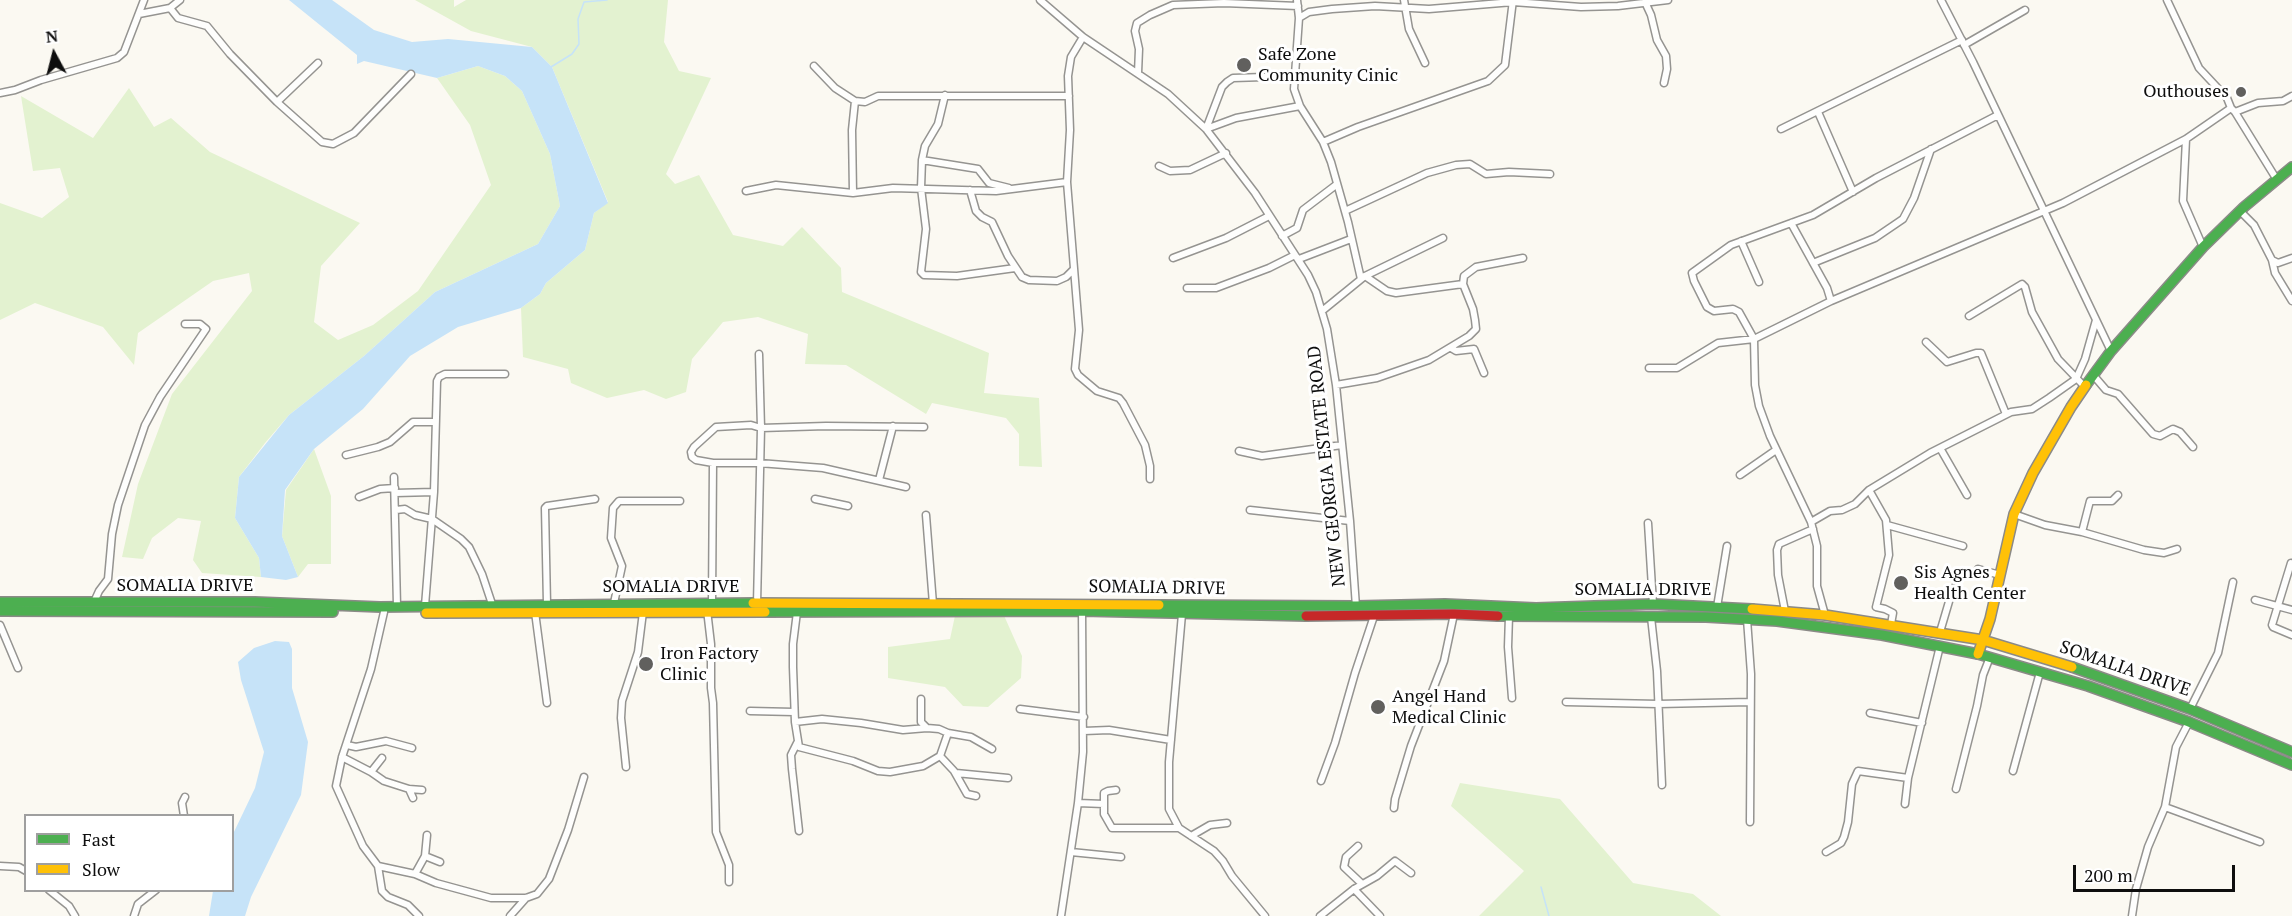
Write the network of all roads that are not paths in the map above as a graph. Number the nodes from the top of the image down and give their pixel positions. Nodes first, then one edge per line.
1 (144, 0) edge
2 (180, 0) edge
3 (1040, 0) edge
4 (1668, 0) edge
5 (2167, 0) edge
6 (1513, 1) edge
7 (1943, 1) edge
8 (1645, 2) junction
9 (1297, 3) edge
10 (1404, 3) edge
11 (170, 8) junction
12 (2025, 10) dead end
13 (139, 14) junction
14 (1299, 18) junction
15 (1083, 37) junction
16 (1963, 42) junction
17 (318, 63) dead end
18 (1425, 63) dead end
19 (814, 66) dead end
20 (1138, 73) junction
21 (411, 74) dead end
22 (1295, 76) junction
23 (1664, 83) dead end
24 (0, 93) edge
25 (945, 95) junction
26 (1069, 96) junction
27 (2292, 96) edge
28 (855, 101) junction
29 (277, 102) junction
30 (1300, 106) junction
31 (2233, 110) junction
32 (1818, 112) junction
33 (1998, 115) junction
34 (1206, 129) junction
35 (1781, 129) dead end
36 (2186, 139) junction
37 (1323, 142) junction
38 (1931, 149) junction
39 (1226, 153) junction
40 (922, 160) junction
41 (1159, 166) dead end
42 (2292, 167) edge
43 (1550, 174) dead end
44 (2277, 180) junction
45 (1067, 182) junction
46 (1336, 185) junction
47 (921, 188) junction
48 (1014, 189) junction
49 (746, 190) dead end
50 (970, 190) junction
51 (1853, 192) junction
52 (853, 193) junction
53 (1345, 210) junction
54 (2044, 211) junction
55 (2240, 211) junction
56 (1269, 216) junction
57 (1791, 223) junction
58 (1282, 236) junction
59 (1443, 238) dead end
60 (1352, 239) junction
61 (1740, 241) junction
62 (2203, 247) junction
63 (1297, 257) junction
64 (1173, 258) dead end
65 (1523, 258) dead end
66 (2292, 258) edge
67 (2272, 260) junction
68 (1813, 263) junction
69 (1014, 268) junction
70 (1073, 270) junction
71 (1363, 278) junction
72 (1759, 282) dead end
73 (1463, 284) junction
74 (1187, 288) dead end
75 (1831, 301) junction
76 (2292, 301) edge
77 (1322, 312) junction
78 (1970, 316) dead end
79 (2096, 320) junction
80 (185, 324) dead end
81 (1754, 339) junction
82 (1926, 342) dead end
83 (1451, 348) junction
84 (2111, 351) junction
85 (759, 354) dead end
86 (1648, 368) dead end
87 (1484, 373) dead end
88 (505, 374) dead end
89 (2094, 376) junction
90 (2076, 379) junction
91 (1336, 385) junction
92 (2085, 387) junction
93 (2006, 414) junction
94 (434, 422) junction
95 (893, 426) junction
96 (761, 428) junction
97 (924, 428) dead end
98 (1342, 445) junction
99 (2193, 447) dead end
100 (1940, 448) junction
101 (1776, 450) junction
102 (1239, 451) dead end
103 (346, 455) dead end
104 (713, 463) junction
105 (759, 463) junction
106 (1740, 475) dead end
107 (394, 477) dead end
108 (1150, 479) dead end
109 (879, 480) junction
110 (906, 487) dead end
111 (1869, 489) junction
112 (395, 491) junction
113 (434, 492) junction
114 (1968, 495) dead end
115 (2118, 495) dead end
116 (359, 497) dead end
117 (595, 499) dead end
118 (815, 499) dead end
119 (680, 501) dead end
120 (848, 506) dead end
121 (396, 510) junction
122 (1250, 510) dead end
123 (926, 514) dead end
124 (2014, 514) junction
125 (432, 519) junction
126 (1350, 520) junction
127 (1811, 522) junction
128 (1648, 523) dead end
129 (1887, 525) junction
130 (1813, 529) junction
131 (2082, 532) junction
132 (1727, 546) dead end
133 (1963, 546) dead end
134 (2177, 549) dead end
135 (2291, 562) edge
136 (1978, 569) dead end
137 (2000, 575) junction
138 (2233, 582) dead end
139 (1953, 588) dead end
140 (2256, 600) dead end
141 (0, 602) edge
142 (94, 602) junction
143 (614, 603) junction
144 (492, 604) junction
145 (547, 604) junction
146 (758, 604) junction
147 (933, 604) junction
148 (1653, 604) junction
149 (397, 606) junction
150 (425, 606) junction
151 (709, 606) junction
152 (2277, 606) junction
153 (1717, 607) junction
154 (1356, 610) junction
155 (2292, 610) edge
156 (0, 611) edge
157 (1082, 611) junction
158 (1785, 611) junction
159 (384, 612) junction
160 (534, 612) junction
161 (643, 612) junction
162 (797, 612) junction
163 (1182, 614) junction
164 (1454, 614) junction
165 (1825, 615) junction
166 (1374, 616) junction
167 (1509, 616) junction
168 (1651, 617) junction
169 (1747, 619) junction
170 (1891, 624) junction
171 (0, 625) edge
172 (1940, 632) junction
173 (2292, 635) edge
174 (1983, 640) junction
175 (1940, 646) junction
176 (1978, 654) junction
177 (1990, 657) junction
178 (18, 668) dead end
179 (2040, 672) junction
180 (1512, 698) dead end
181 (921, 699) dead end
182 (1566, 702) dead end
183 (1750, 702) junction
184 (547, 703) dead end
185 (1658, 704) junction
186 (1020, 709) dead end
187 (2190, 709) junction
188 (750, 711) dead end
189 (794, 712) junction
190 (1870, 713) dead end
191 (1084, 717) junction
192 (795, 722) junction
193 (2189, 722) junction
194 (1922, 723) junction
195 (927, 728) junction
196 (1084, 730) junction
197 (948, 733) junction
198 (1171, 740) junction
199 (797, 743) junction
200 (347, 744) junction
201 (412, 748) dead end
202 (992, 748) dead end
203 (2292, 752) edge
204 (940, 756) junction
205 (342, 757) junction
206 (382, 758) dead end
207 (2292, 765) edge
208 (626, 766) dead end
209 (2013, 771) dead end
210 (371, 772) junction
211 (956, 773) junction
212 (584, 777) dead end
213 (1008, 778) dead end
214 (1908, 778) junction
215 (1321, 781) dead end
216 (1662, 785) dead end
217 (409, 789) junction
218 (1956, 789) dead end
219 (422, 790) dead end
220 (1116, 790) dead end
221 (976, 796) dead end
222 (185, 797) dead end
223 (413, 798) dead end
224 (1078, 802) junction
225 (1104, 804) junction
226 (1905, 804) dead end
227 (2165, 807) junction
228 (1394, 808) dead end
229 (184, 814) edge
230 (1750, 822) dead end
231 (1227, 823) dead end
232 (1179, 828) junction
233 (799, 831) dead end
234 (427, 835) dead end
235 (1191, 836) junction
236 (2260, 843) dead end
237 (1358, 846) dead end
238 (1071, 852) junction
239 (1826, 852) dead end
240 (424, 856) junction
241 (1121, 857) dead end
242 (440, 862) dead end
243 (0, 866) edge
244 (378, 866) junction
245 (24, 870) edge
246 (1412, 873) dead end
247 (415, 874) junction
248 (729, 882) dead end
249 (1361, 883) junction
250 (1354, 889) junction
251 (50, 892) edge
252 (155, 892) edge
253 (526, 898) junction
254 (75, 916) edge
255 (134, 916) edge
256 (419, 916) edge
257 (510, 916) edge
258 (1061, 916) edge
259 (1264, 916) edge
260 (1320, 916) edge
261 (1380, 916) edge
262 (2132, 916) edge

1 - 13 street
2 - 11 street
3 - 15 street, NEW GEORGIA ESTATE ROAD
4 - 8 street
5 - 31 street
6 - 8 street
6 - 10 street
6 - 37 street
7 - 16 street
8 - 23 street
9 - 14 street
9 - 20 street
10 - 14 street
10 - 18 street
11 - 13 street
11 - 29 street
12 - 16 street
13 - 24 street
14 - 22 street
15 - 20 street, NEW GEORGIA ESTATE ROAD
15 - 26 street
16 - 32 street
16 - 33 street
17 - 29 street
19 - 28 street
20 - 34 street, NEW GEORGIA ESTATE ROAD
21 - 29 street
22 - 30 street
22 - 34 street
25 - 26 street
25 - 28 street
25 - 40 street
26 - 45 street
27 - 31 street
28 - 52 street
30 - 34 street
30 - 37 street
31 - 36 street
31 - 44 street
32 - 35 street
32 - 51 street
33 - 38 street
33 - 54 street
34 - 39 street, NEW GEORGIA ESTATE ROAD
36 - 54 street
36 - 62 street
37 - 46 street
38 - 51 street
38 - 68 street
39 - 41 street
39 - 56 street, NEW GEORGIA ESTATE ROAD
40 - 47 street
40 - 48 street
42 - 44 main road
43 - 53 street
44 - 55 main road
45 - 48 street
45 - 70 street
46 - 53 street
46 - 58 street
47 - 50 street
47 - 52 street
47 - 69 street
48 - 50 street
49 - 52 street
50 - 69 street
51 - 57 street
53 - 60 street
54 - 75 street
54 - 79 street
55 - 62 main road
55 - 67 street
56 - 58 street, NEW GEORGIA ESTATE ROAD
56 - 64 street
57 - 61 street
57 - 68 street
58 - 63 street, NEW GEORGIA ESTATE ROAD
59 - 71 street
60 - 63 street
60 - 71 street
61 - 72 street
61 - 81 street
62 - 84 main road
63 - 74 street
63 - 77 street, NEW GEORGIA ESTATE ROAD
65 - 73 street
66 - 67 street
67 - 76 street
68 - 75 street
69 - 70 street
70 - 108 street
71 - 73 street
71 - 77 street
73 - 83 street
75 - 81 street
77 - 91 street, NEW GEORGIA ESTATE ROAD
78 - 90 street
79 - 84 street
79 - 90 street
80 - 142 street
81 - 86 street
81 - 101 street
82 - 93 street
83 - 87 street
83 - 91 street
84 - 89 main road
85 - 96 street
88 - 94 street
89 - 92 main road
89 - 99 street
90 - 92 street
90 - 93 street
91 - 98 street, NEW GEORGIA ESTATE ROAD
92 - 124 main road
93 - 100 street
94 - 103 street
94 - 113 street
95 - 96 street
95 - 97 street
95 - 109 street
96 - 104 street
96 - 105 street
98 - 102 street
98 - 126 street, NEW GEORGIA ESTATE ROAD
100 - 111 street
100 - 114 street
101 - 106 street
101 - 127 street
104 - 105 street
104 - 151 street
105 - 109 street
105 - 146 street
107 - 112 street
109 - 110 street
111 - 127 street
111 - 129 street
112 - 113 street
112 - 116 street
112 - 121 street
113 - 125 street
115 - 131 street
117 - 145 street
118 - 120 street
119 - 143 street
121 - 125 street
121 - 149 street
122 - 126 street
123 - 147 street
124 - 131 street
124 - 137 main road
125 - 144 street
125 - 150 street
126 - 154 street, NEW GEORGIA ESTATE ROAD
127 - 130 street
128 - 148 street
129 - 133 street
129 - 170 street
130 - 158 street
130 - 165 street
131 - 134 street
132 - 153 street
135 - 152 street
136 - 137 street
137 - 174 main road
138 - 187 street
139 - 172 street
140 - 152 street
141 - 142 main road, SOMALIA DRIVE
142 - 149 main road, SOMALIA DRIVE
143 - 145 main road, SOMALIA DRIVE
143 - 151 main road, SOMALIA DRIVE
144 - 145 main road, SOMALIA DRIVE
144 - 150 main road, SOMALIA DRIVE
146 - 147 main road, SOMALIA DRIVE
146 - 151 main road, SOMALIA DRIVE
147 - 154 main road, SOMALIA DRIVE
148 - 153 main road, SOMALIA DRIVE
148 - 154 main road, SOMALIA DRIVE
149 - 150 main road, SOMALIA DRIVE
151 - 161 main road, SOMALIA DRIVE
151 - 162 main road, SOMALIA DRIVE
151 - 248 street
152 - 155 street
152 - 173 street
153 - 158 main road, SOMALIA DRIVE
154 - 163 main road, SOMALIA DRIVE
154 - 166 main road, SOMALIA DRIVE
156 - 159 main road, SOMALIA DRIVE
157 - 162 main road, SOMALIA DRIVE
157 - 163 main road, SOMALIA DRIVE
157 - 191 street
158 - 165 main road, SOMALIA DRIVE
159 - 160 main road, SOMALIA DRIVE
159 - 200 street
160 - 161 main road, SOMALIA DRIVE
160 - 184 street
161 - 208 street
162 - 189 street
163 - 198 street
164 - 166 main road, SOMALIA DRIVE
164 - 167 main road, SOMALIA DRIVE
164 - 228 street
165 - 170 main road, SOMALIA DRIVE
166 - 215 street
167 - 168 main road, SOMALIA DRIVE
167 - 180 street
168 - 169 main road, SOMALIA DRIVE
168 - 185 street
169 - 175 main road, SOMALIA DRIVE
169 - 183 street
170 - 172 main road, SOMALIA DRIVE
171 - 178 street
172 - 174 main road, SOMALIA DRIVE
174 - 176 main road
174 - 187 main road, SOMALIA DRIVE
175 - 176 main road, SOMALIA DRIVE
175 - 194 street
176 - 177 main road, SOMALIA DRIVE
177 - 179 main road, SOMALIA DRIVE
177 - 218 street
179 - 193 main road, SOMALIA DRIVE
179 - 209 street
181 - 195 street
182 - 185 street
183 - 185 street
183 - 230 street
185 - 216 street
186 - 191 street
187 - 203 main road, SOMALIA DRIVE
188 - 189 street
189 - 192 street
190 - 194 street
191 - 196 street
192 - 195 street
192 - 199 street
193 - 207 main road, SOMALIA DRIVE
193 - 227 street
194 - 214 street
195 - 197 street
196 - 198 street
196 - 224 street
197 - 202 street
197 - 204 street
198 - 232 street
199 - 204 street
199 - 233 street
200 - 201 street
200 - 205 street
204 - 211 street
205 - 210 street
205 - 244 street
206 - 210 street
210 - 217 street
211 - 213 street
211 - 221 street
212 - 253 street
214 - 226 street
214 - 239 street
217 - 219 street
217 - 223 street
220 - 225 street
222 - 229 street
224 - 225 street
224 - 238 street
225 - 232 street
227 - 236 street
227 - 262 street
231 - 235 street
232 - 235 street
234 - 240 street
235 - 259 street
237 - 249 street
238 - 241 street
238 - 258 street
240 - 242 street
240 - 247 street
243 - 245 street
244 - 247 street
244 - 256 street
246 - 249 street
247 - 253 street
249 - 250 street
250 - 260 street
250 - 261 street
251 - 254 street
252 - 255 street
253 - 257 street

